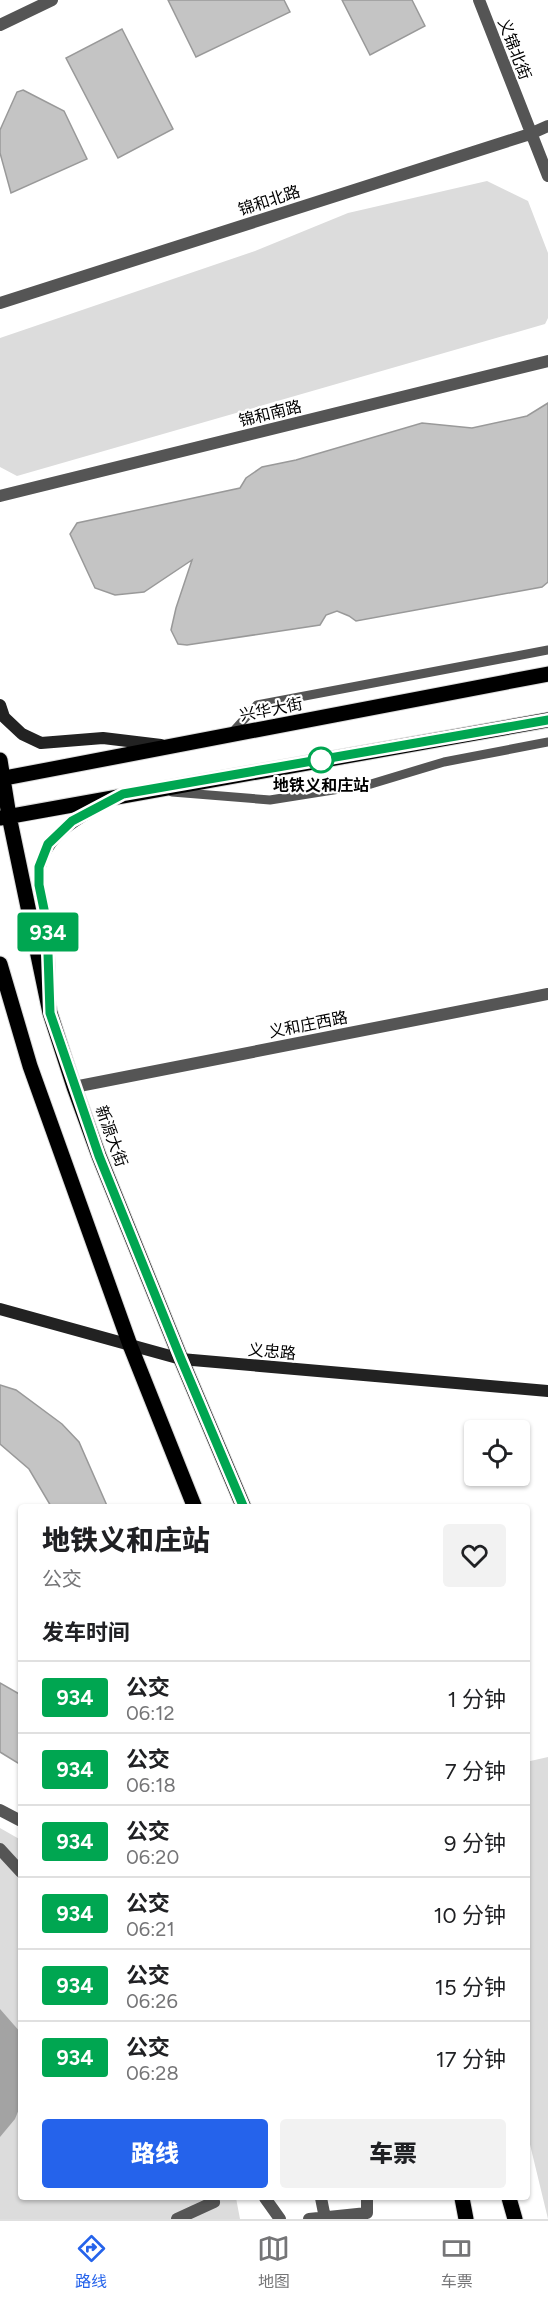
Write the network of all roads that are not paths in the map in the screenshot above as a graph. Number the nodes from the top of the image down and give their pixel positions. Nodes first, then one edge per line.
1 (52, 0) edge
2 (479, 0) edge
3 (0, 25) edge
4 (548, 126) edge
5 (530, 134) junction
6 (548, 176) edge
7 (0, 303) edge
8 (548, 361) edge
9 (0, 496) edge
10 (548, 650) edge
11 (548, 674) edge
12 (0, 705) edge
13 (548, 720) edge
14 (230, 735) junction
15 (548, 742) edge
16 (175, 747) junction
17 (0, 760) edge
18 (1, 779) edge
19 (148, 790) junction
20 (123, 794) junction
21 (4, 817) edge
22 (0, 965) edge
23 (548, 994) edge
24 (50, 1013) junction
25 (74, 1087) junction
26 (0, 1309) edge
27 (130, 1345) junction
28 (181, 1359) junction
29 (548, 1391) edge
30 (193, 1504) edge
31 (242, 1504) edge
32 (0, 1810) edge
33 (18, 1819) edge
34 (0, 1849) edge
35 (18, 1869) edge
36 (214, 2200) edge
37 (266, 2200) edge
38 (321, 2200) edge
39 (367, 2200) edge
40 (462, 2200) edge
41 (510, 2200) edge
42 (325, 2218) edge
43 (177, 2219) edge
44 (280, 2219) edge
45 (309, 2219) edge
46 (466, 2219) edge
47 (515, 2219) edge

1 - 3 street
2 - 5 street, 义锦北街
4 - 5 street, 锦和北路
5 - 6 street, 义锦北街
5 - 7 street, 锦和北路
8 - 9 street, 锦和南路
10 - 14 lane
11 - 14 main road, 兴华大街
12 - 16 street
13 - 19 main road
14 - 16 main road, 兴华大街
15 - 19 lane
16 - 18 main road, 兴华大街
17 - 18 main road, 新源大街
18 - 21 main road, 新源大街
19 - 20 main road
20 - 21 main road
20 - 24 street
21 - 24 main road, 新源大街
22 - 27 main road
23 - 25 street, 义和庄西路
24 - 25 main road, 新源大街
25 - 28 main road, 新源大街
26 - 27 street, 义忠路
27 - 28 street, 义忠路
27 - 30 main road
28 - 29 street, 义忠路
28 - 31 main road, 新源大街
32 - 33 street
34 - 35 street
36 - 43 street
37 - 44 street
38 - 42 street
39 - 42 street
40 - 46 main road
41 - 47 main road
42 - 45 street

